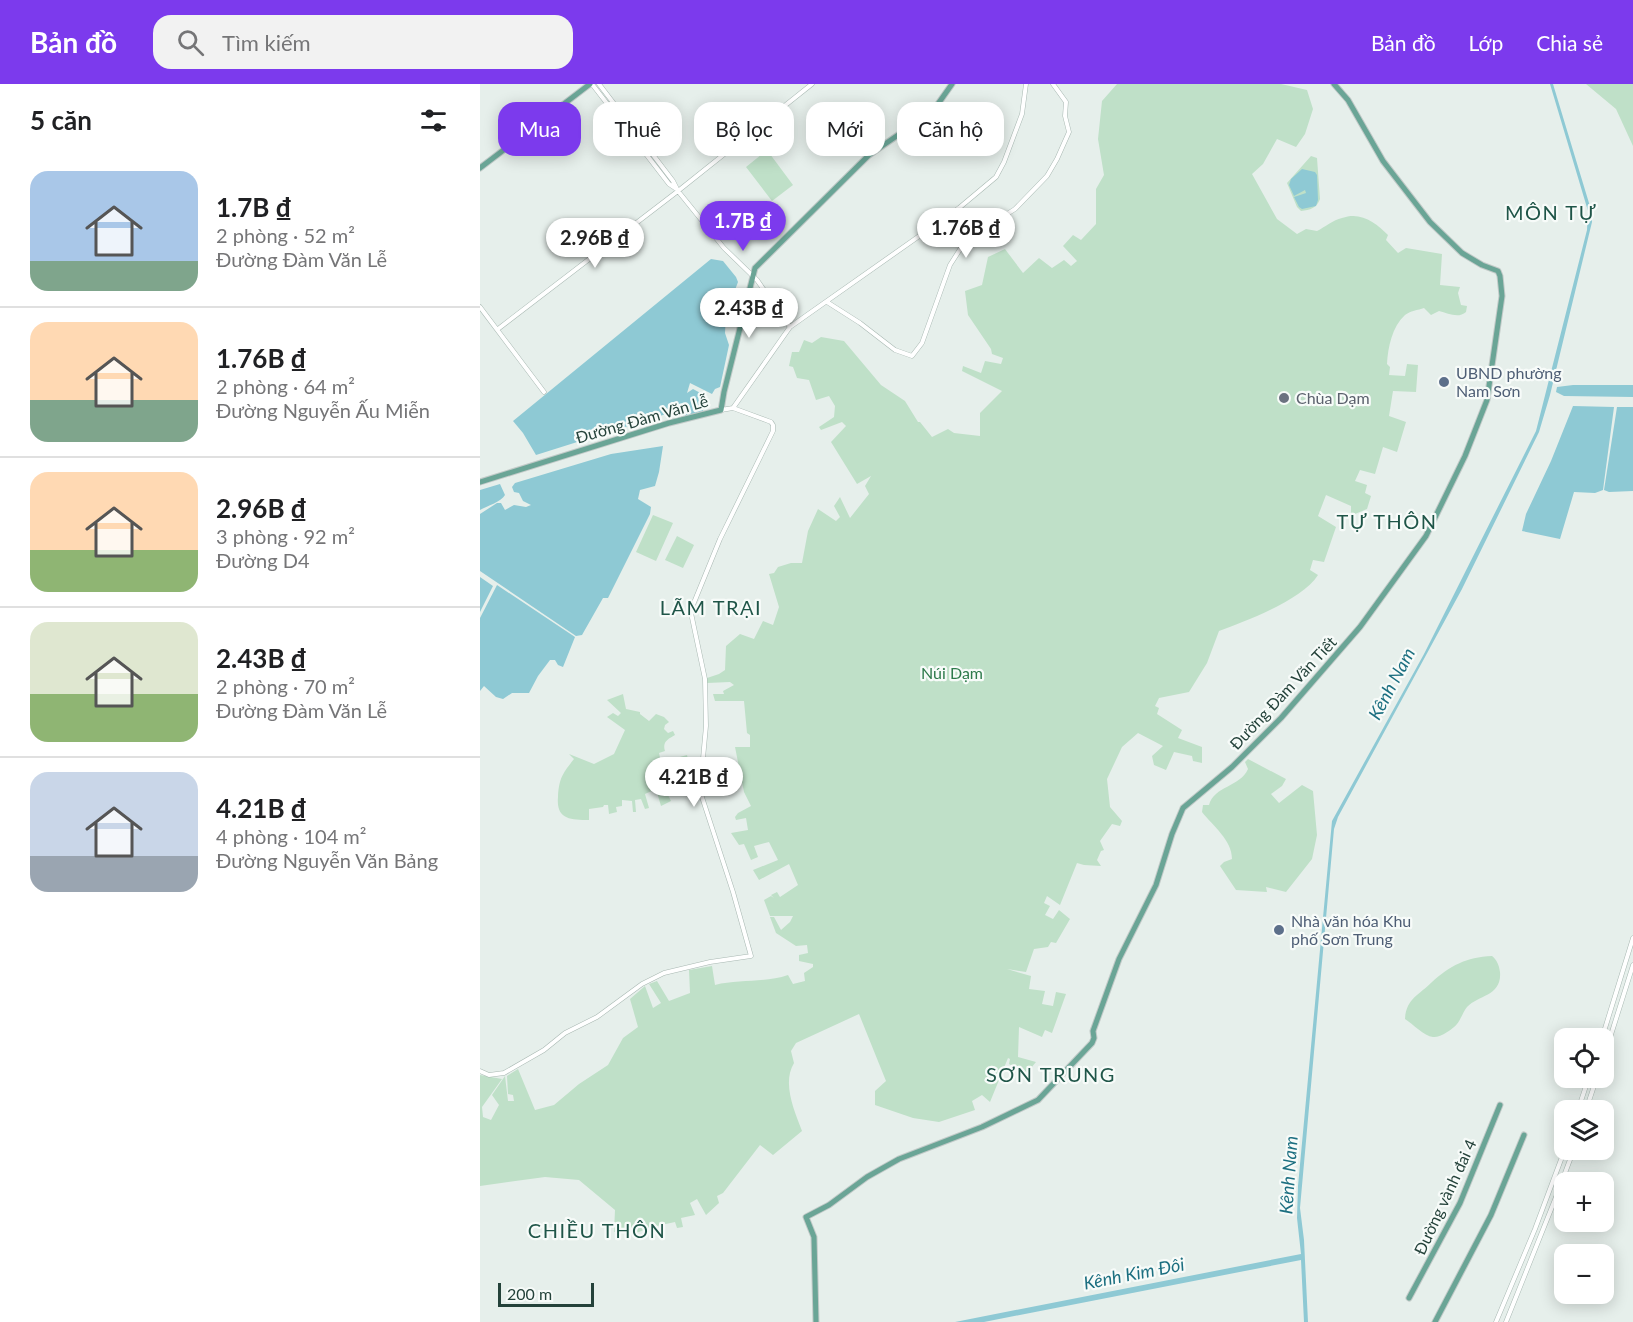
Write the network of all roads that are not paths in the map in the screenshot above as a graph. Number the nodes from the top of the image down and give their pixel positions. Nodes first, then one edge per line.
1 (591, 84) edge
2 (599, 84) edge
3 (812, 84) edge
4 (952, 84) edge
5 (1026, 84) edge
6 (1053, 84) edge
7 (1334, 84) edge
8 (480, 168) edge
9 (678, 191) junction
10 (752, 275) junction
11 (826, 302) junction
12 (480, 307) edge
13 (790, 327) junction
14 (498, 329) junction
15 (544, 392) dead end
16 (734, 408) junction
17 (721, 410) junction
18 (480, 482) edge
19 (1633, 938) edge
20 (1633, 965) edge
21 (1605, 1028) edge
22 (1613, 1028) edge
23 (480, 1071) edge
24 (1500, 1105) dead end
25 (1524, 1135) dead end
26 (1561, 1160) edge
27 (1570, 1160) edge
28 (1409, 1298) dead end
29 (816, 1322) edge
30 (1435, 1322) edge
31 (1496, 1322) edge
32 (1506, 1322) edge

1 - 8 main road
1 - 9 street
2 - 9 street
3 - 9 street
4 - 10 main road, Đường Đàm Văn Lễ
5 - 11 street
6 - 11 street
7 - 29 main road, Đường Đàm Văn Tiết
9 - 10 street
9 - 14 street
10 - 13 street
10 - 17 main road, Đường Đàm Văn Lễ
11 - 13 street
12 - 14 street
13 - 16 street
14 - 15 street
16 - 17 street
16 - 23 street
17 - 18 main road, Đường Đàm Văn Lễ
19 - 21 street
20 - 22 street
24 - 28 main road, Đường vành đai 4
25 - 30 main road
26 - 31 street
27 - 32 street

